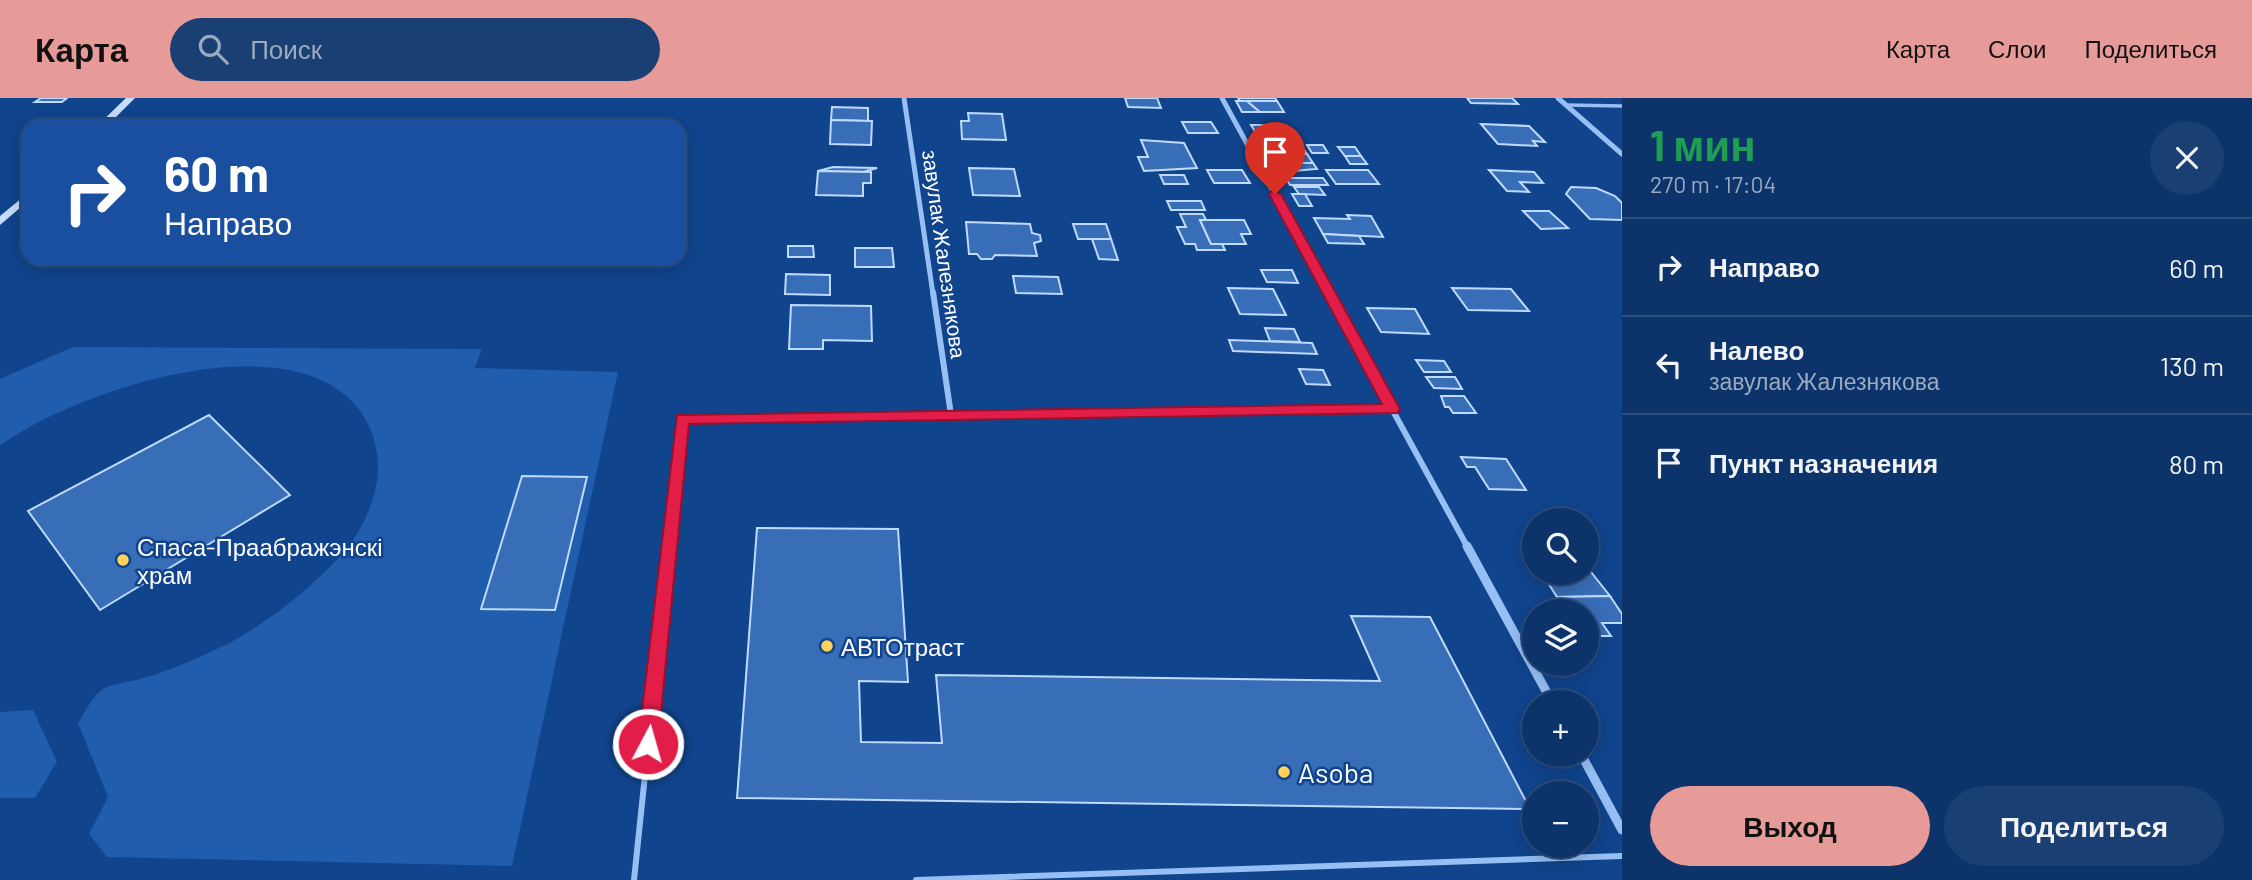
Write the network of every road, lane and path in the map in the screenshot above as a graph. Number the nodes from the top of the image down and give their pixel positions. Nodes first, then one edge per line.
1 (131, 98) edge
2 (904, 98) edge
3 (1223, 98) edge
4 (1558, 98) edge
5 (1566, 105) junction
6 (1622, 107) edge
7 (109, 119) edge
8 (1622, 154) edge
9 (21, 202) edge
10 (0, 222) edge
11 (1392, 409) junction
12 (951, 415) junction
13 (1545, 690) edge
14 (1588, 767) edge
15 (1622, 830) edge
16 (1622, 856) edge
17 (634, 880) edge
18 (916, 880) edge

1 - 7 main road
2 - 12 street, завулак Жалезнякова
3 - 11 street
4 - 5 street
5 - 6 lane
5 - 8 street
9 - 10 main road
11 - 12 street
11 - 13 street
12 - 17 lane
14 - 15 street
16 - 18 lane

